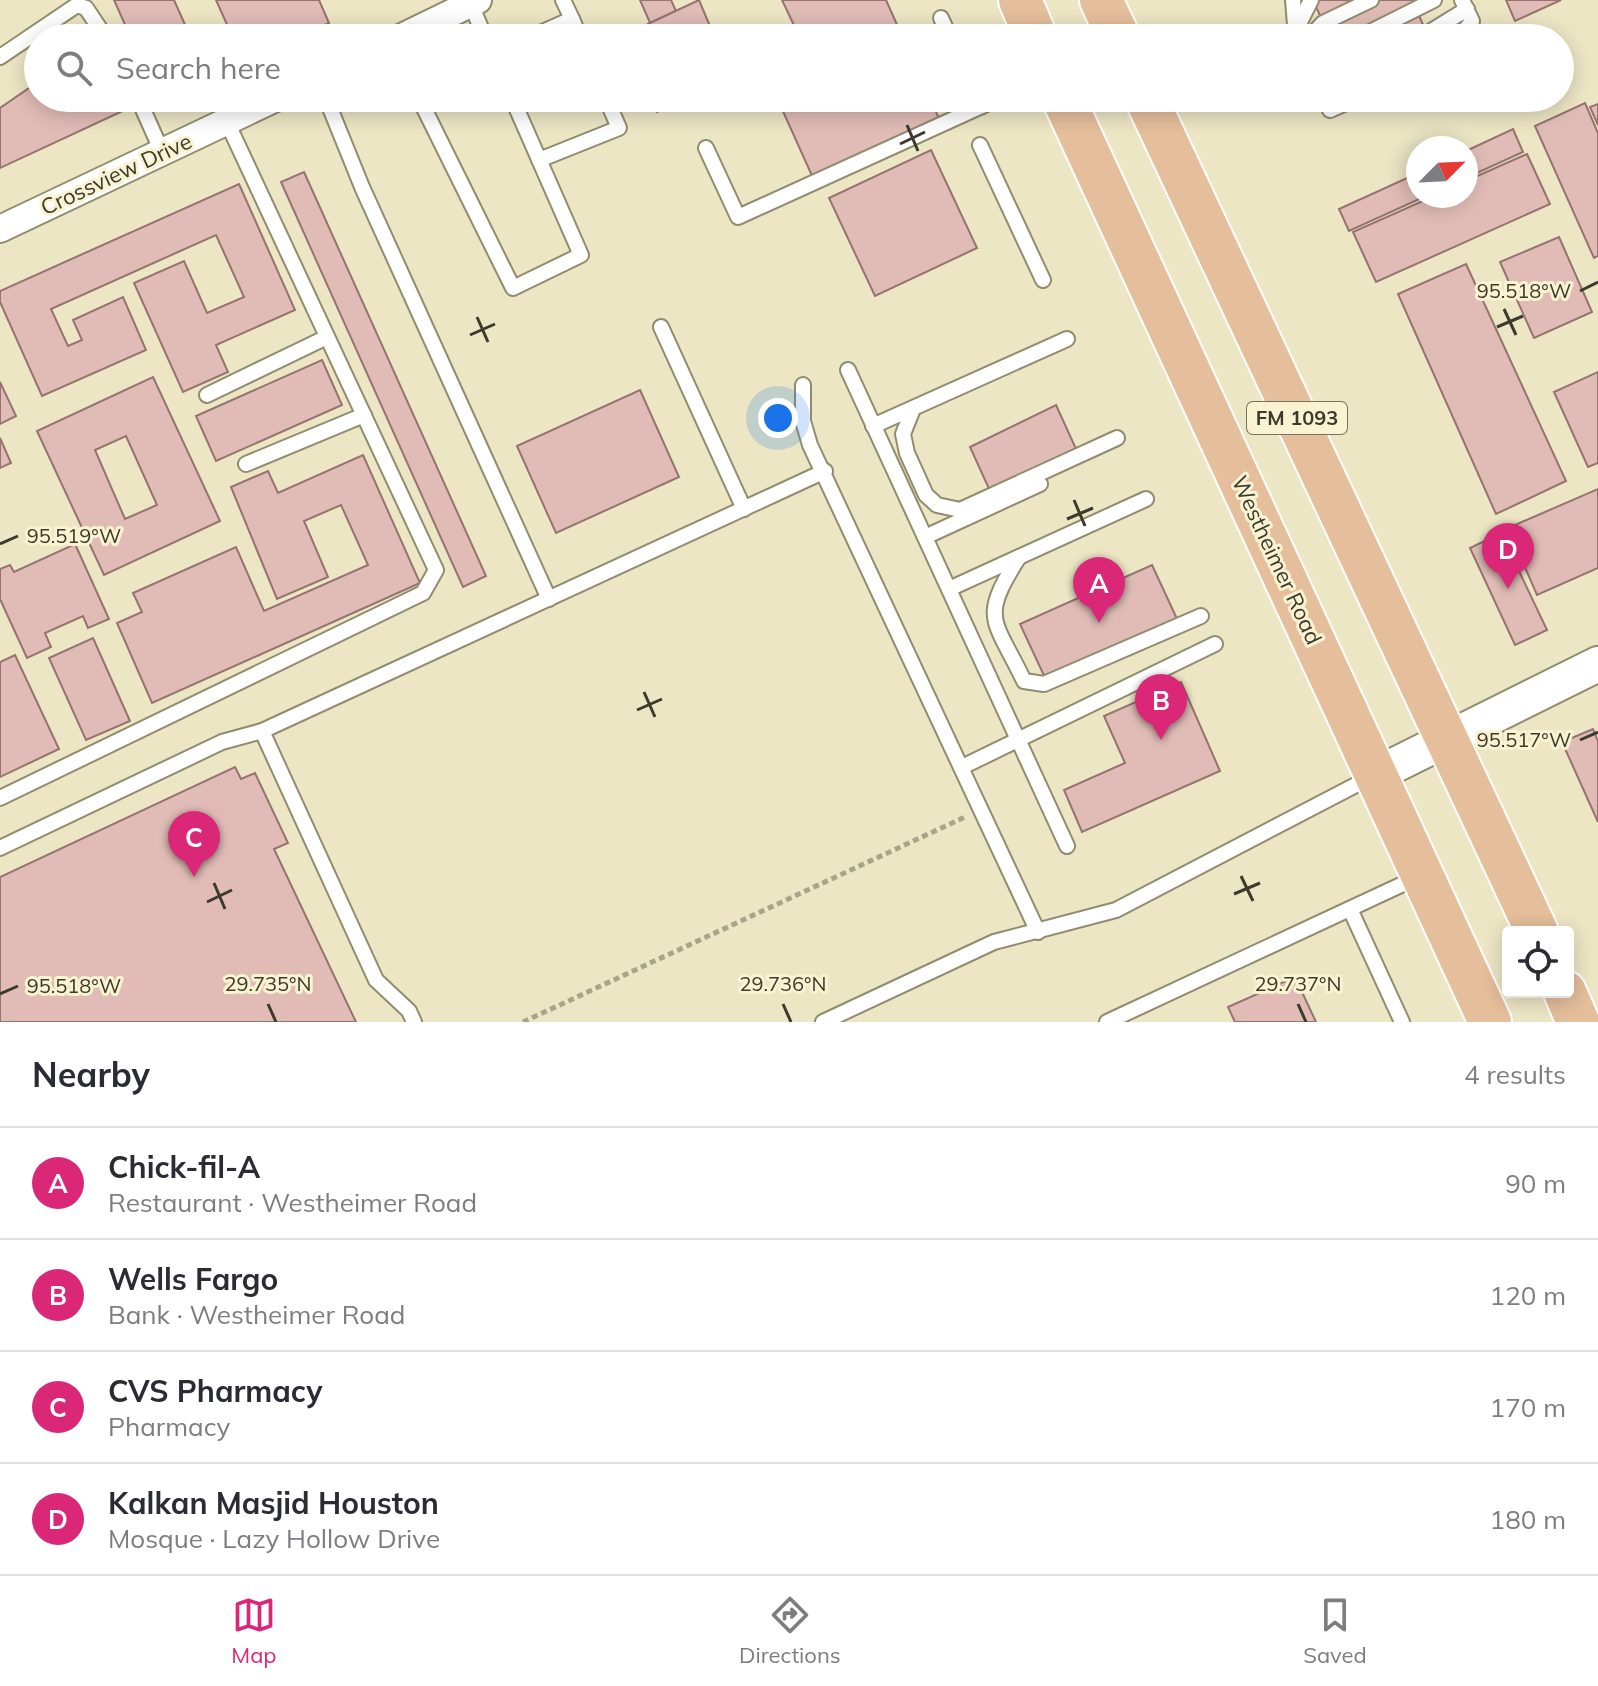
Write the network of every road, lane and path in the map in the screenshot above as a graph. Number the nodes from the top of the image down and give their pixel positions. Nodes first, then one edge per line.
1 (563, 0) edge
2 (1020, 0) edge
3 (1101, 0) edge
4 (1293, 0) edge
5 (1311, 0) edge
6 (1371, 0) edge
7 (1434, 0) edge
8 (474, 2) edge
9 (1464, 5) edge
10 (941, 18) dead end
11 (572, 19) junction
12 (49, 24) edge
13 (97, 24) edge
14 (429, 24) edge
15 (481, 24) edge
16 (561, 24) edge
17 (574, 24) edge
18 (944, 24) edge
19 (1030, 24) edge
20 (1112, 24) edge
21 (1294, 24) edge
22 (1300, 24) edge
23 (1322, 24) edge
24 (1386, 24) edge
25 (1439, 24) edge
26 (1470, 24) edge
27 (24, 41) edge
28 (0, 57) edge
29 (144, 112) edge
30 (247, 112) edge
31 (332, 112) edge
32 (426, 112) edge
33 (518, 112) edge
34 (612, 112) edge
35 (959, 112) edge
36 (1070, 112) edge
37 (1153, 112) edge
38 (227, 122) junction
39 (980, 145) dead end
40 (706, 148) dead end
41 (162, 152) junction
42 (539, 160) junction
43 (0, 229) edge
44 (1043, 280) dead end
45 (661, 327) dead end
46 (327, 337) junction
47 (1067, 339) dead end
48 (848, 370) dead end
49 (803, 385) dead end
50 (207, 395) dead end
51 (913, 409) junction
52 (364, 415) junction
53 (873, 426) junction
54 (246, 464) dead end
55 (825, 471) junction
56 (1146, 499) dead end
57 (744, 509) junction
58 (925, 537) junction
59 (1019, 557) junction
60 (949, 589) junction
61 (549, 599) junction
62 (1201, 616) dead end
63 (1215, 644) dead end
64 (1598, 664) edge
65 (262, 731) junction
66 (1017, 738) junction
67 (1448, 739) junction
68 (962, 767) junction
69 (1377, 774) junction
70 (0, 798) edge
71 (982, 809) junction
72 (1067, 846) dead end
73 (0, 848) edge
74 (1422, 875) junction
75 (1350, 909) junction
76 (1534, 926) edge
77 (1038, 932) junction
78 (1568, 998) edge
79 (414, 1022) edge
80 (523, 1022) edge
81 (823, 1022) edge
82 (1107, 1022) edge
83 (1402, 1022) edge
84 (1490, 1022) edge
85 (1578, 1022) edge

1 - 11 lane
2 - 19 main road
3 - 20 main road
4 - 21 lane
5 - 22 lane
6 - 23 lane
7 - 24 lane
8 - 14 street
8 - 15 lane
9 - 25 lane
9 - 26 lane
10 - 18 lane
11 - 16 lane
11 - 17 lane
12 - 13 lane
27 - 28 lane
29 - 41 lane
30 - 38 street, Crossview Drive
31 - 61 lane
32 - 42 lane
33 - 42 lane
34 - 42 lane
35 - 40 lane
36 - 69 main road, Westheimer Road / FM 1093
37 - 67 main road, FM 1093
38 - 41 street, Crossview Drive
38 - 46 lane
39 - 44 lane
41 - 43 street, Crossview Drive
45 - 57 lane
46 - 50 lane
46 - 52 lane
47 - 51 lane
48 - 53 lane
49 - 55 lane
51 - 53 lane
51 - 58 lane
52 - 54 lane
52 - 70 lane
53 - 58 lane
55 - 57 lane
55 - 68 lane
56 - 59 lane
57 - 61 lane
58 - 60 lane
59 - 60 lane
59 - 62 lane
60 - 66 lane
61 - 65 lane
63 - 66 lane
64 - 67 street
65 - 73 lane
65 - 79 lane
66 - 68 lane
66 - 72 lane
67 - 69 street
67 - 76 main road, FM 1093
68 - 71 lane
69 - 74 main road, Westheimer Road / FM 1093
69 - 77 lane
71 - 77 lane
71 - 80 path
74 - 75 lane
74 - 84 main road, Westheimer Road / FM 1093
75 - 82 lane
75 - 83 lane
77 - 81 lane
78 - 85 main road

